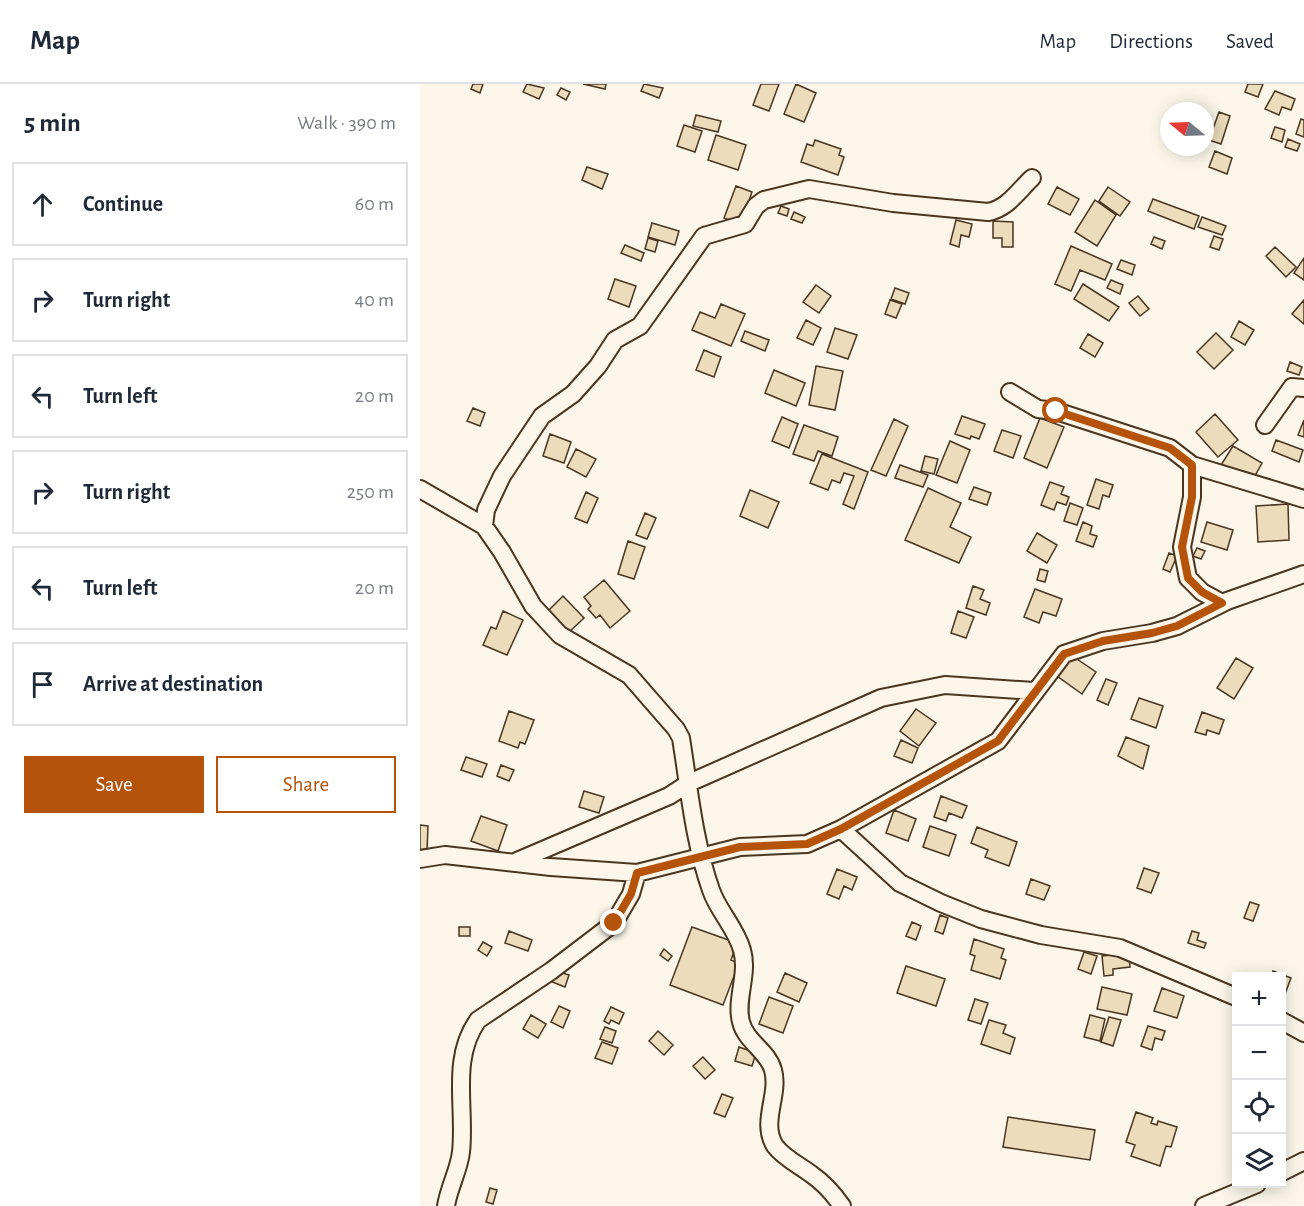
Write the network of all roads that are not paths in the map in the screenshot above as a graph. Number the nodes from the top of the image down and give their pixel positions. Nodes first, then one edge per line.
1 (1032, 178) dead end
2 (1304, 388) edge
3 (1010, 392) dead end
4 (1265, 424) dead end
5 (1192, 465) junction
6 (424, 494) edge
7 (1304, 499) edge
8 (484, 526) junction
9 (1304, 574) edge
10 (1222, 603) junction
11 (1034, 691) junction
12 (689, 783) junction
13 (841, 829) junction
14 (701, 856) junction
15 (420, 859) edge
16 (516, 862) junction
17 (637, 873) junction
18 (1232, 995) edge
19 (1286, 1024) edge
20 (1304, 1033) edge
21 (1304, 1161) edge
22 (1286, 1170) edge
23 (1247, 1188) edge
24 (446, 1206) edge
25 (842, 1206) edge
26 (1204, 1206) edge

1 - 8 street
2 - 4 street
3 - 5 street
5 - 7 street
5 - 10 street
6 - 8 street
8 - 12 street
9 - 10 street
10 - 11 street
11 - 12 street
11 - 13 street
12 - 14 street
12 - 16 street
13 - 14 street
13 - 18 street
14 - 17 street
14 - 25 street
15 - 16 street
16 - 17 street
17 - 24 street
19 - 20 street
21 - 22 street
23 - 26 street

